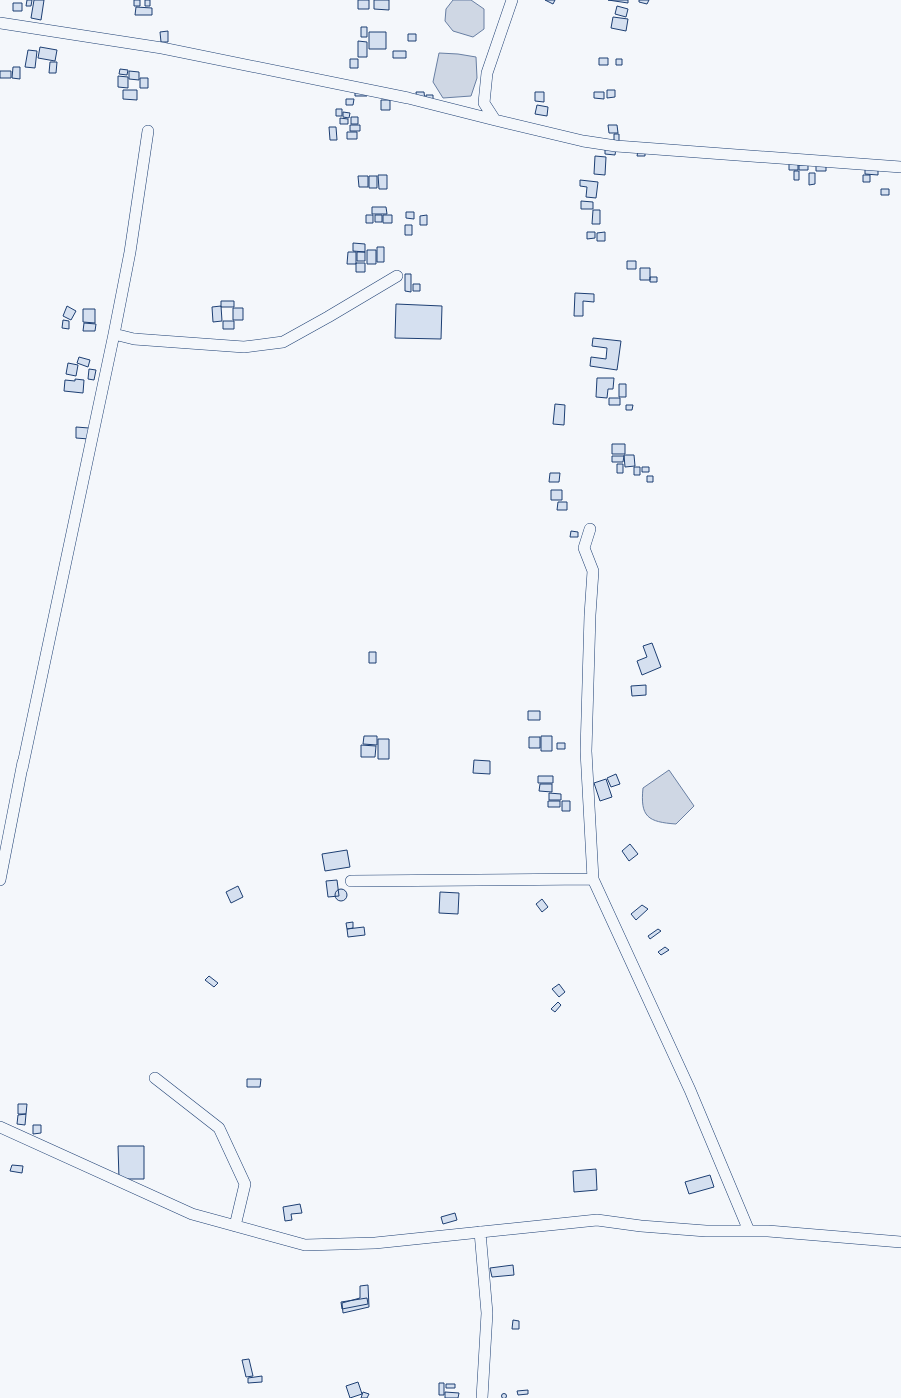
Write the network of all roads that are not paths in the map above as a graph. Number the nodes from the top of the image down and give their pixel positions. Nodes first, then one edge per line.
1 (512, 0) edge
2 (0, 23) edge
3 (495, 120) junction
4 (148, 131) dead end
5 (901, 167) edge
6 (397, 276) dead end
7 (114, 334) junction
8 (590, 529) dead end
9 (24, 754) dead end
10 (22, 769) junction
11 (593, 879) junction
12 (0, 880) edge
13 (352, 881) dead end
14 (155, 1078) dead end
15 (0, 1127) edge
16 (235, 1226) junction
17 (749, 1231) junction
18 (480, 1232) junction
19 (901, 1242) edge
20 (482, 1398) edge

1 - 3 street
2 - 3 street
3 - 5 street
4 - 7 street
6 - 7 street
7 - 10 street
8 - 11 street
9 - 10 street
10 - 12 street
11 - 13 street
11 - 17 street
14 - 16 street
15 - 16 street
16 - 18 street
17 - 18 street
17 - 19 street
18 - 20 street

